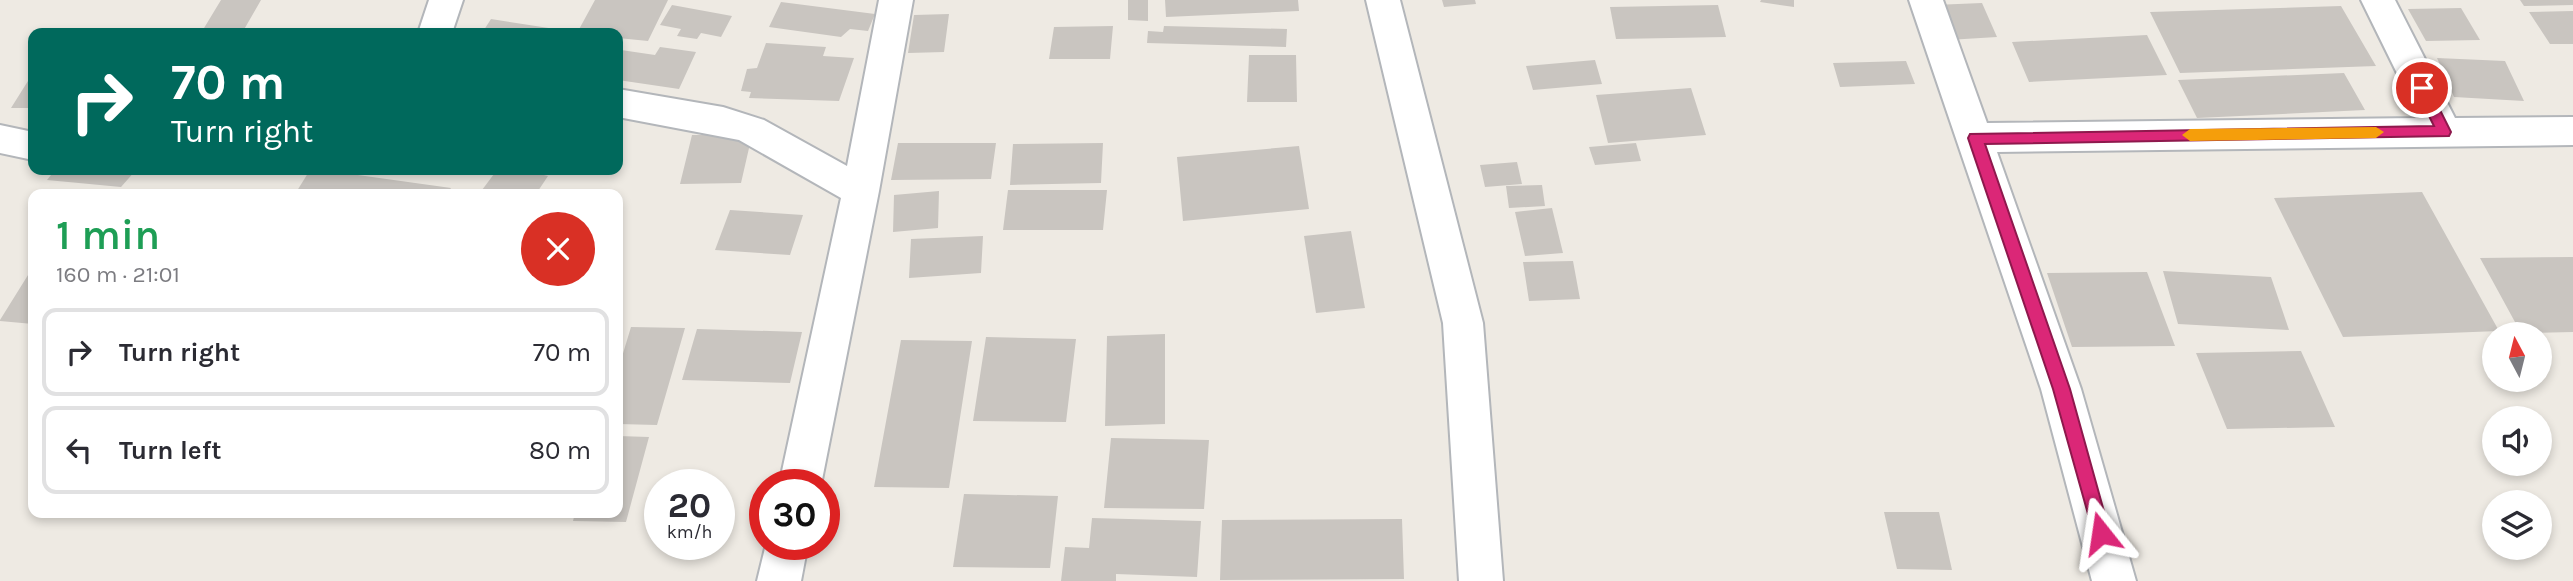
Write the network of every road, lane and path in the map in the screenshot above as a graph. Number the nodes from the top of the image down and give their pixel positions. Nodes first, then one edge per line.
1 (446, 0) edge
2 (896, 0) edge
3 (1383, 0) edge
4 (1926, 0) edge
5 (2378, 0) edge
6 (437, 28) edge
7 (623, 104) edge
8 (2573, 131) edge
9 (2444, 132) junction
10 (1975, 138) junction
11 (0, 139) edge
12 (28, 145) edge
13 (861, 191) junction
14 (803, 469) edge
15 (784, 560) edge
16 (779, 581) edge
17 (1481, 581) edge
18 (2114, 581) edge

1 - 6 street
2 - 13 street
3 - 17 street
4 - 10 street
5 - 9 street
7 - 13 street
8 - 9 street
9 - 10 street
10 - 18 street
11 - 12 street
13 - 14 street
15 - 16 street

